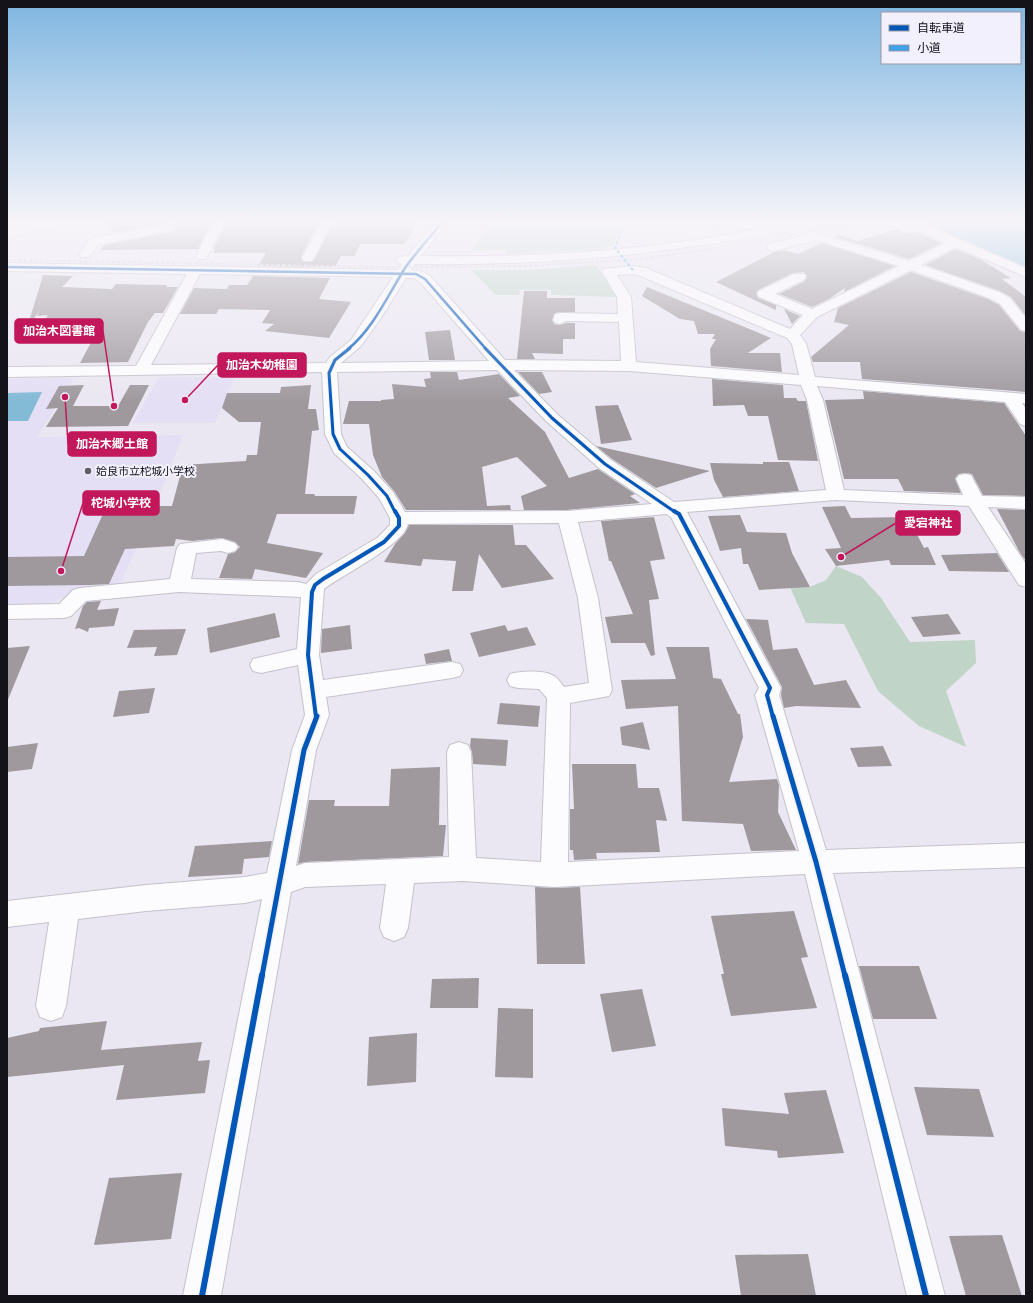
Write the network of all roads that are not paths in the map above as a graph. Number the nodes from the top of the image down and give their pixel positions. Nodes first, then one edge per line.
1 (190, 281) edge
2 (398, 281) edge
3 (427, 281) edge
4 (614, 281) edge
5 (664, 281) edge
6 (791, 281) edge
7 (878, 281) edge
8 (954, 281) edge
9 (812, 314) junction
10 (626, 318) junction
11 (560, 320) dead end
12 (1026, 327) edge
13 (792, 335) junction
14 (500, 365) junction
15 (629, 366) junction
16 (331, 367) junction
17 (140, 370) junction
18 (7, 372) edge
19 (807, 380) junction
20 (1010, 398) junction
21 (1026, 399) edge
22 (1026, 421) edge
23 (965, 479) dead end
24 (836, 495) junction
25 (976, 502) junction
26 (1026, 503) edge
27 (669, 507) junction
28 (567, 517) junction
29 (399, 518) junction
30 (228, 547) dead end
31 (1026, 580) edge
32 (179, 585) junction
33 (312, 592) junction
34 (7, 612) edge
35 (308, 655) junction
36 (261, 665) dead end
37 (452, 670) dead end
38 (518, 680) dead end
39 (314, 690) junction
40 (559, 696) junction
41 (459, 752) dead end
42 (1026, 855) edge
43 (816, 862) junction
44 (463, 869) junction
45 (402, 871) junction
46 (554, 876) junction
47 (280, 883) junction
48 (66, 907) junction
49 (7, 914) edge
50 (394, 928) dead end
51 (51, 1006) dead end
52 (202, 1296) edge
53 (926, 1296) edge

1 - 17 street
2 - 16 street
3 - 14 street
4 - 10 street
5 - 13 street
6 - 9 street
7 - 9 street
8 - 12 street
9 - 13 street
10 - 11 street
10 - 15 street
13 - 19 street
14 - 15 street
14 - 16 street
14 - 27 street
15 - 19 street
16 - 17 street
16 - 29 street
17 - 18 street
19 - 20 street
19 - 24 street
20 - 21 street
20 - 22 street
23 - 25 street
24 - 25 street
24 - 27 street
25 - 26 street
25 - 31 street
27 - 28 street
27 - 43 street
28 - 29 street
28 - 40 street
29 - 33 street
30 - 32 street
32 - 33 street
32 - 34 street
33 - 35 street
35 - 36 street
35 - 39 street
37 - 39 street
38 - 40 street
39 - 47 street
40 - 46 street
41 - 44 street
42 - 43 street
43 - 46 street
43 - 53 street
44 - 45 street
44 - 46 street
45 - 47 street
45 - 50 street
47 - 48 street
47 - 52 street
48 - 49 street
48 - 51 street

